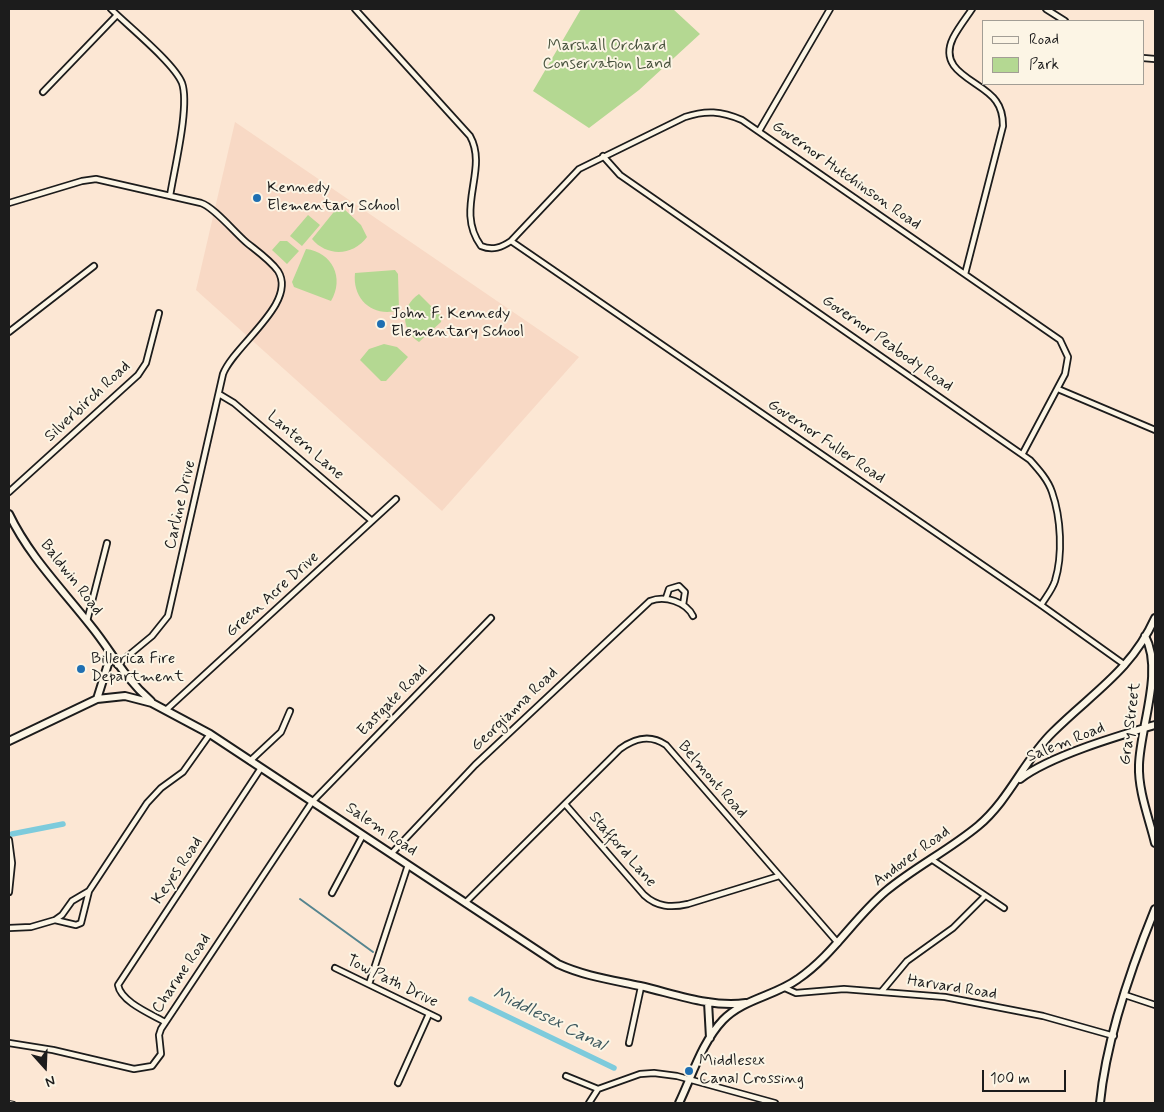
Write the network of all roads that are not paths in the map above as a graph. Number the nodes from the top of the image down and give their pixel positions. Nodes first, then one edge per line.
1 (111, 9) edge
2 (355, 9) edge
3 (830, 9) edge
4 (972, 9) edge
5 (1046, 9) edge
6 (118, 15) junction
7 (1063, 20) edge
8 (43, 92) dead end
9 (759, 131) junction
10 (603, 156) junction
11 (170, 196) junction
12 (9, 203) edge
13 (512, 241) junction
14 (94, 266) dead end
15 (966, 274) junction
16 (159, 314) dead end
17 (9, 332) edge
18 (1058, 389) junction
19 (219, 394) junction
20 (1155, 430) edge
21 (1023, 453) junction
22 (9, 492) edge
23 (396, 499) dead end
24 (9, 517) edge
25 (372, 521) junction
26 (107, 543) dead end
27 (666, 598) junction
28 (1041, 604) junction
29 (682, 605) junction
30 (693, 616) dead end
31 (491, 618) dead end
32 (1155, 618) edge
33 (87, 621) junction
34 (1146, 636) junction
35 (112, 658) junction
36 (117, 665) junction
37 (1125, 665) junction
38 (97, 699) junction
39 (164, 709) junction
40 (290, 711) dead end
41 (1155, 725) edge
42 (1144, 728) junction
43 (210, 734) junction
44 (9, 741) edge
45 (1031, 759) junction
46 (250, 761) junction
47 (1042, 766) junction
48 (261, 768) junction
49 (1018, 780) junction
50 (312, 802) junction
51 (565, 804) junction
52 (363, 835) junction
53 (9, 840) edge
54 (1155, 843) edge
55 (391, 854) junction
56 (931, 859) junction
57 (408, 865) junction
58 (779, 876) junction
59 (88, 891) junction
60 (9, 892) edge
61 (332, 893) dead end
62 (985, 896) junction
63 (464, 903) junction
64 (1004, 908) dead end
65 (1155, 909) edge
66 (55, 920) junction
67 (9, 928) edge
68 (838, 943) junction
69 (335, 968) dead end
70 (369, 984) junction
71 (641, 987) junction
72 (785, 988) junction
73 (882, 991) junction
74 (1124, 995) junction
75 (708, 1002) junction
76 (746, 1004) junction
77 (1155, 1005) edge
78 (429, 1014) junction
79 (438, 1018) dead end
80 (165, 1022) junction
81 (1114, 1036) junction
82 (710, 1038) junction
83 (9, 1043) edge
84 (629, 1043) dead end
85 (566, 1076) dead end
86 (690, 1080) junction
87 (398, 1083) dead end
88 (598, 1089) junction
89 (589, 1103) edge
90 (679, 1103) edge
91 (775, 1103) edge
92 (1100, 1103) edge

1 - 6 street
2 - 13 street
3 - 9 street
4 - 15 street
5 - 7 street
6 - 8 street
6 - 11 street
9 - 10 street, Governor Hutchinson Road
9 - 15 street, Governor Hutchinson Road
10 - 13 street, Governor Hutchinson Road
10 - 21 street, Governor Peabody Road
11 - 12 street, Carline Drive
11 - 19 street, Carline Drive
13 - 28 street, Governor Fuller Road
14 - 17 street
15 - 18 street, Governor Hutchinson Road
16 - 22 street, Silverbirch Road
18 - 20 street
18 - 21 street, Governor Hutchinson Road
19 - 25 street, Lantern Lane
19 - 36 street, Carline Drive
21 - 28 street, Governor Peabody Road
23 - 25 street, Green Acre Drive
24 - 33 main road, Baldwin Road
25 - 39 street, Green Acre Drive
26 - 33 street
27 - 29 street, Georgianna Road
27 - 29 street, Georgianna Road
27 - 55 street, Georgianna Road
28 - 37 street, Governor Fuller Road
29 - 30 street, Georgianna Road
31 - 50 street, Eastgate Road
32 - 34 main road, Andover Road
33 - 35 main road, Baldwin Road
34 - 37 main road, Andover Road
34 - 42 main road, Gray Street
35 - 36 main road, Baldwin Road
35 - 38 main road
36 - 39 main road, Baldwin Road
37 - 45 main road, Andover Road
38 - 39 main road, Salem Road
38 - 44 main road, Salem Road
39 - 43 main road, Salem Road
40 - 46 street
41 - 42 main road, Salem Road
42 - 47 main road, Salem Road
42 - 54 main road, Gray Street
43 - 46 main road, Salem Road
43 - 59 street
45 - 47 main road
45 - 49 main road, Andover Road
46 - 48 main road, Salem Road
47 - 49 main road, Salem Road
48 - 50 main road, Salem Road
48 - 80 street, Keyes Road
49 - 56 main road, Andover Road
50 - 52 main road, Salem Road
50 - 80 street, Charme Road
51 - 58 street, Stafford Lane
51 - 58 street, Belmont Road
51 - 63 street, Belmont Road
52 - 55 main road, Salem Road
52 - 61 street
53 - 60 street
55 - 57 main road, Salem Road
56 - 62 street
56 - 68 main road, Andover Road
57 - 63 main road, Salem Road
57 - 70 street
58 - 68 street, Belmont Road
59 - 66 street
59 - 66 street
62 - 64 street
62 - 73 street
63 - 71 main road, Salem Road
65 - 74 main road
66 - 67 street
68 - 72 main road, Andover Road
69 - 70 street, Tow Path Drive
70 - 78 street, Tow Path Drive
71 - 75 main road, Salem Road
71 - 84 street
72 - 73 street, Harvard Road
72 - 76 main road, Andover Road
73 - 81 street, Harvard Road
74 - 77 street
74 - 81 main road
75 - 76 main road, Salem Road
75 - 82 main road
76 - 82 main road, Andover Road
78 - 79 street, Tow Path Drive
78 - 87 street
80 - 83 street, Charme Road
81 - 92 main road
82 - 86 main road, Andover Road
85 - 88 street
86 - 88 street
86 - 90 main road, Andover Road
86 - 91 street
88 - 89 street

